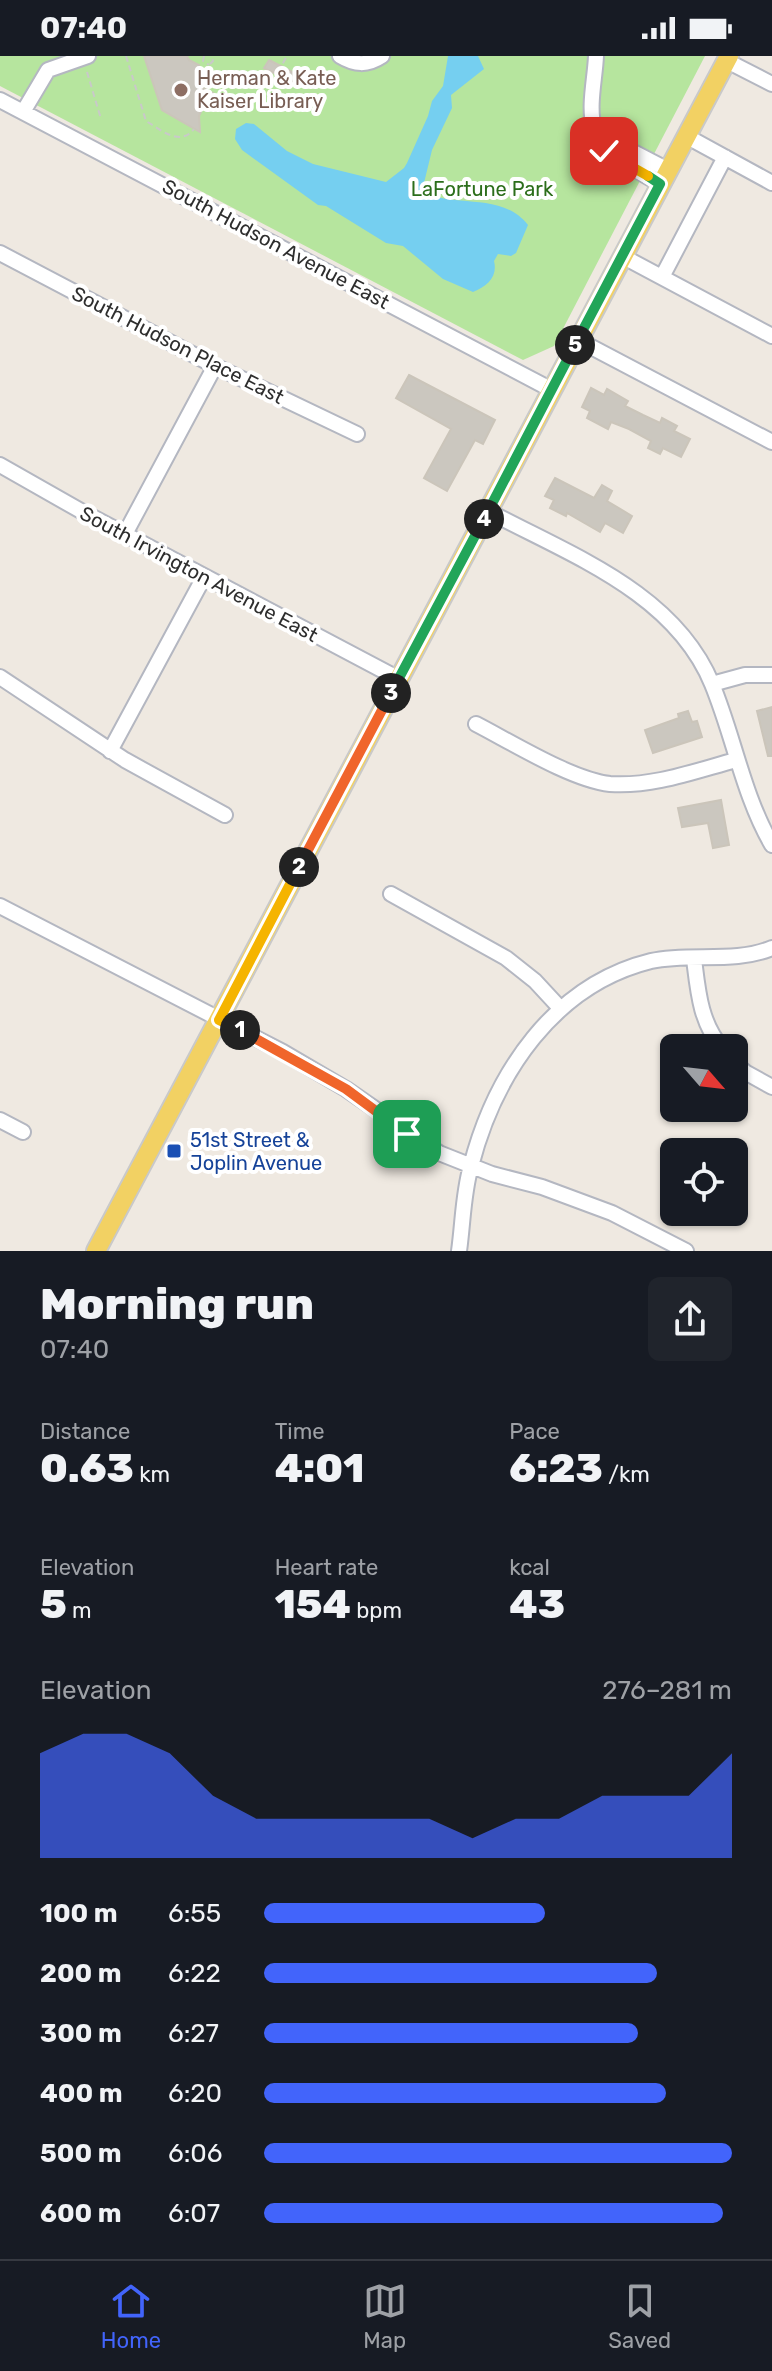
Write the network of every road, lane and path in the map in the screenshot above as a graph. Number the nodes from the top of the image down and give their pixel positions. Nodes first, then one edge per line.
1 (126, 56) edge
2 (203, 56) edge
3 (212, 56) edge
4 (287, 56) edge
5 (340, 56) edge
6 (382, 56) edge
7 (596, 56) edge
8 (85, 57) edge
9 (728, 58) edge
10 (210, 64) junction
11 (211, 71) dead end
12 (278, 72) dead end
13 (772, 84) edge
14 (0, 100) edge
15 (23, 112) junction
16 (101, 119) dead end
17 (194, 129) dead end
18 (686, 136) junction
19 (725, 157) junction
20 (664, 177) junction
21 (772, 183) edge
22 (0, 253) edge
23 (622, 256) junction
24 (662, 277) junction
25 (772, 336) edge
26 (578, 340) junction
27 (215, 366) junction
28 (552, 390) junction
29 (357, 434) dead end
30 (772, 442) edge
31 (0, 465) edge
32 (488, 511) junction
33 (125, 534) junction
34 (204, 577) junction
35 (772, 675) edge
36 (0, 677) edge
37 (399, 679) junction
38 (712, 684) junction
39 (476, 724) dead end
40 (110, 751) junction
41 (736, 760) junction
42 (225, 815) dead end
43 (772, 845) edge
44 (391, 894) dead end
45 (0, 906) edge
46 (772, 948) edge
47 (694, 959) junction
48 (560, 1008) junction
49 (219, 1020) junction
50 (711, 1034) edge
51 (748, 1074) edge
52 (772, 1087) edge
53 (0, 1120) edge
54 (23, 1132) dead end
55 (470, 1167) junction
56 (96, 1251) edge
57 (459, 1251) edge
58 (686, 1251) edge

1 - 17 path
2 - 10 path
3 - 10 path
4 - 12 path
5 - 6 street
7 - 20 street
8 - 15 street
8 - 16 path
9 - 13 street
9 - 18 main road
10 - 11 path
14 - 15 street, South Hudson Avenue East
15 - 28 street, South Hudson Avenue East
18 - 19 street
18 - 20 main road
19 - 21 street
19 - 24 street
20 - 23 main road
22 - 27 street, South Hudson Place East
23 - 24 street
23 - 26 main road
24 - 25 street
26 - 28 main road
26 - 30 street
27 - 29 street, South Hudson Place East
27 - 33 street
28 - 32 main road
31 - 33 street, South Irvington Avenue East
32 - 37 main road
32 - 38 street
33 - 34 street, South Irvington Avenue East
34 - 37 street, South Irvington Avenue East
34 - 40 street
35 - 38 street
36 - 40 street
37 - 49 main road
38 - 41 street
39 - 41 street
40 - 42 street
41 - 43 street
44 - 48 street
45 - 49 street
46 - 47 street
47 - 48 street
47 - 50 street
48 - 55 street
49 - 55 street
49 - 56 main road
51 - 52 street
53 - 54 street
55 - 57 street
55 - 58 street

